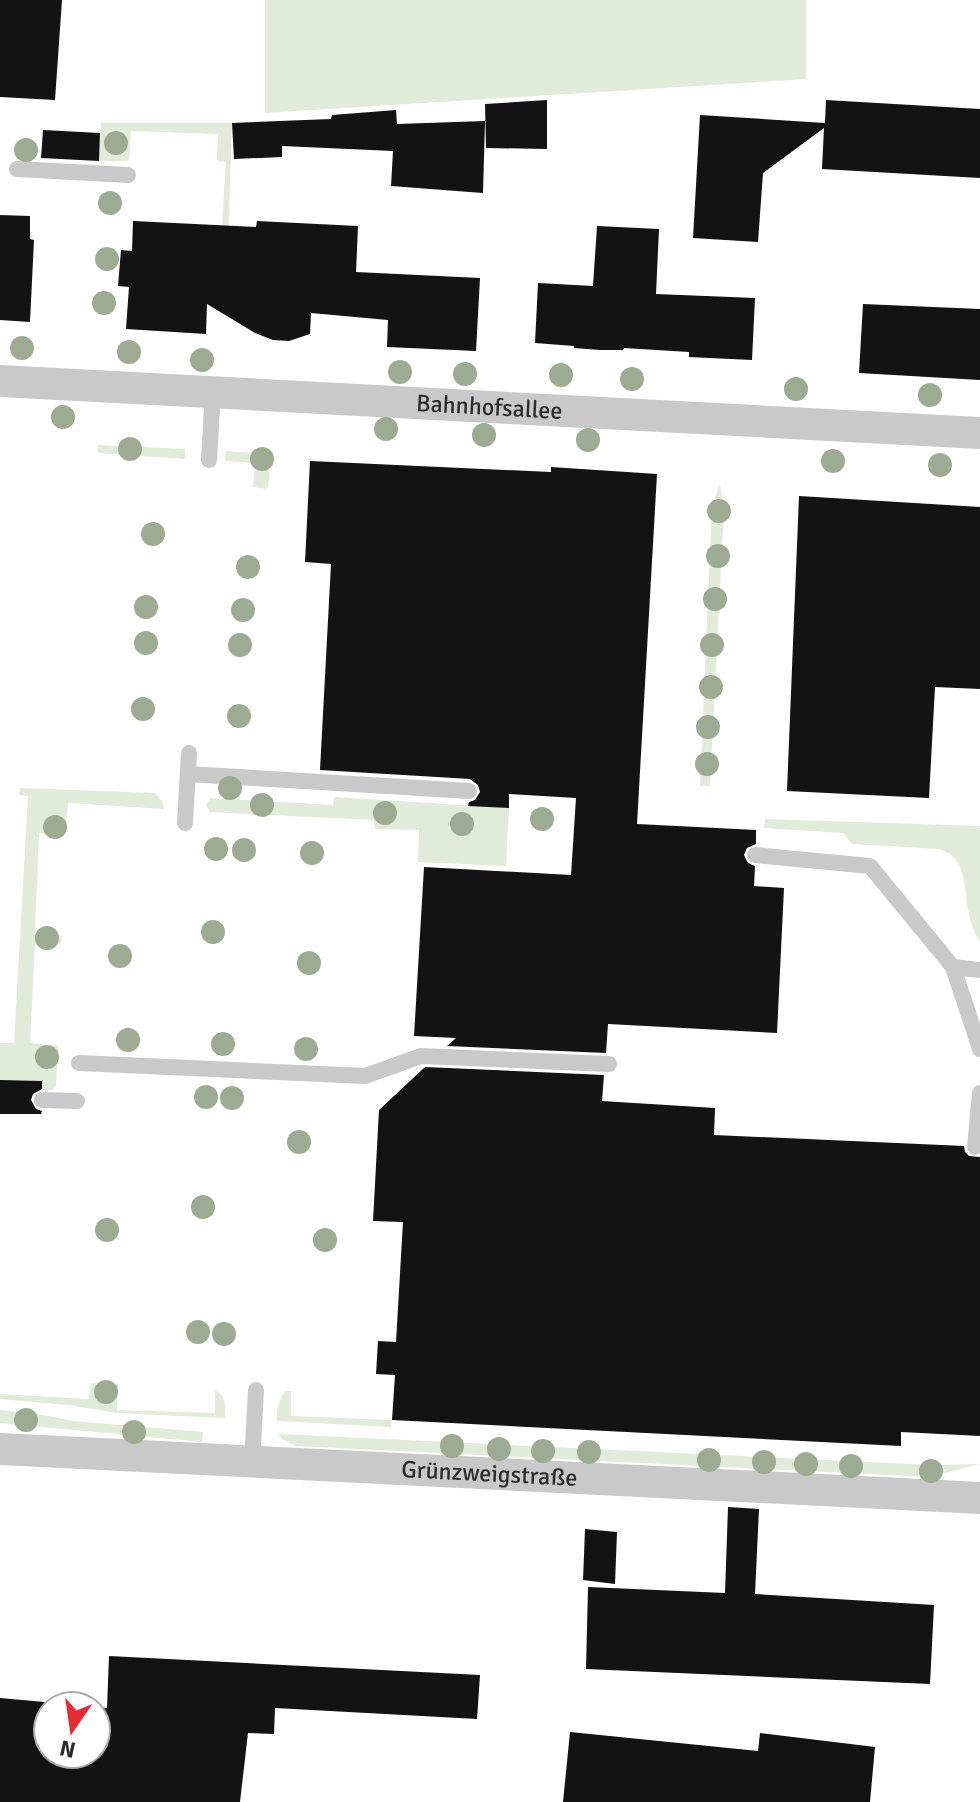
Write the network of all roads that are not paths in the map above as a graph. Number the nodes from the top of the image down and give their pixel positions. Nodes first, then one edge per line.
1 (17, 169) dead end
2 (128, 175) dead end
3 (0, 381) edge
4 (213, 391) junction
5 (980, 433) edge
6 (209, 460) dead end
7 (189, 753) dead end
8 (188, 774) junction
9 (469, 791) dead end
10 (185, 823) dead end
11 (755, 855) dead end
12 (953, 967) junction
13 (980, 970) edge
14 (980, 1049) edge
15 (79, 1063) dead end
16 (609, 1064) dead end
17 (980, 1093) edge
18 (42, 1100) dead end
19 (77, 1101) dead end
20 (975, 1147) dead end
21 (256, 1390) dead end
22 (0, 1449) edge
23 (252, 1463) junction
24 (980, 1498) edge

1 - 2 lane
3 - 4 street, Bahnhofsallee
4 - 5 street, Bahnhofsallee
4 - 6 lane
7 - 8 lane
8 - 9 lane
8 - 10 lane
11 - 12 lane
12 - 13 lane
12 - 14 lane
15 - 16 lane
17 - 20 lane
18 - 19 lane
21 - 23 lane
22 - 23 street, Grünzweigstraße
23 - 24 street, Grünzweigstraße

